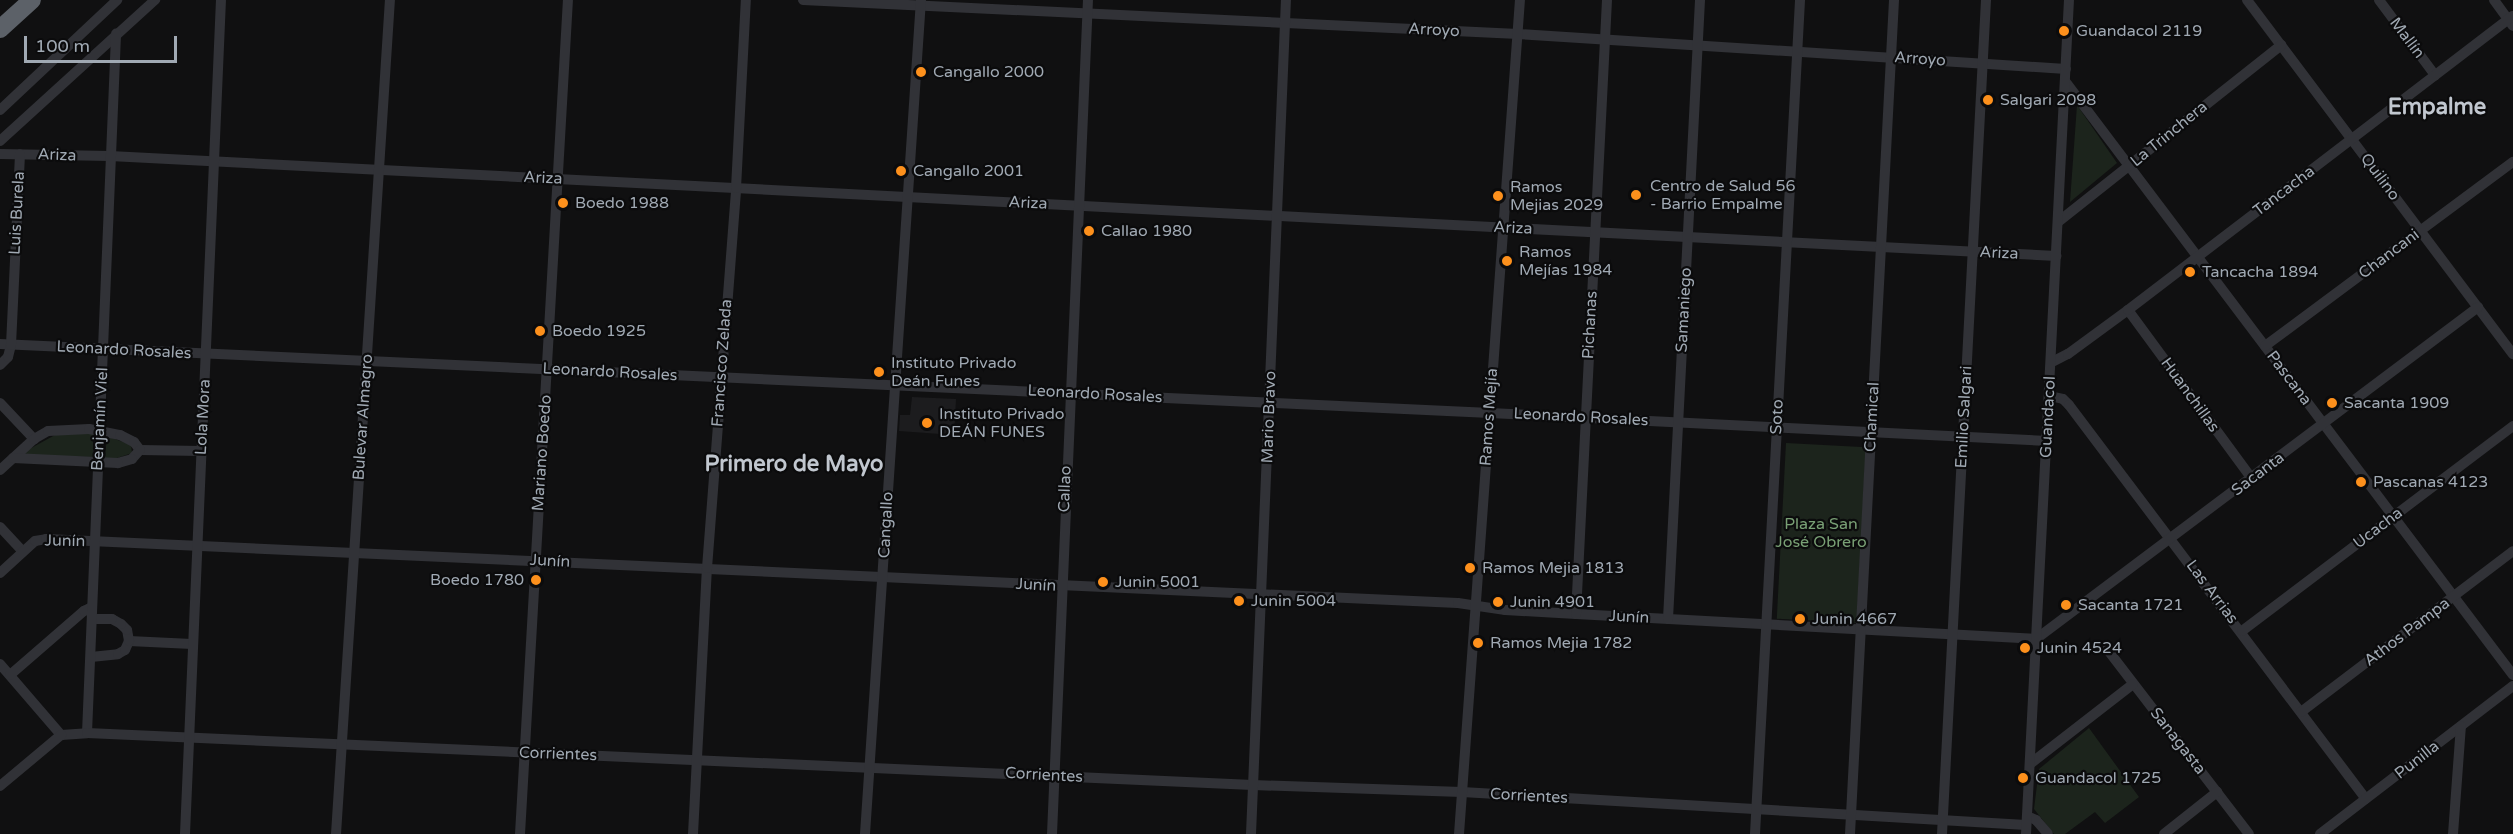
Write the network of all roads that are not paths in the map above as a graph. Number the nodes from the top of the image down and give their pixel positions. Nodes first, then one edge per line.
1 (32, 0) edge
2 (117, 0) edge
3 (155, 0) edge
4 (221, 0) edge
5 (390, 0) edge
6 (568, 0) edge
7 (746, 0) edge
8 (802, 0) edge
9 (1088, 0) edge
10 (1286, 0) edge
11 (1520, 0) edge
12 (1607, 0) edge
13 (1701, 0) edge
14 (1800, 0) edge
15 (1894, 0) edge
16 (1986, 0) edge
17 (2069, 0) edge
18 (2247, 0) edge
19 (2379, 0) edge
20 (2494, 0) edge
21 (920, 3) edge
22 (1088, 14) junction
23 (2512, 20) edge
24 (1285, 23) junction
25 (0, 29) edge
26 (116, 34) junction
27 (1518, 34) junction
28 (1605, 39) junction
29 (1698, 45) junction
30 (2281, 45) junction
31 (1797, 51) junction
32 (1891, 58) junction
33 (1983, 63) junction
34 (2066, 69) junction
35 (2435, 75) junction
36 (2065, 81) junction
37 (0, 110) edge
38 (2352, 139) junction
39 (0, 141) edge
40 (0, 154) edge
41 (20, 154) junction
42 (110, 156) junction
43 (214, 162) junction
44 (2513, 162) edge
45 (2129, 166) junction
46 (379, 170) junction
47 (558, 179) junction
48 (736, 188) junction
49 (907, 197) junction
50 (1077, 206) junction
51 (1276, 216) junction
52 (2058, 222) junction
53 (1503, 228) junction
54 (2421, 231) junction
55 (1595, 232) junction
56 (1688, 237) junction
57 (1787, 242) junction
58 (1881, 247) junction
59 (1973, 252) junction
60 (2056, 256) junction
61 (2198, 257) junction
62 (2478, 307) junction
63 (2128, 310) junction
64 (6, 344) edge
65 (2265, 346) junction
66 (104, 349) junction
67 (206, 354) junction
68 (2513, 354) edge
69 (367, 361) junction
70 (2052, 362) junction
71 (0, 365) edge
72 (547, 369) junction
73 (721, 377) junction
74 (894, 385) junction
75 (1069, 393) junction
76 (2050, 396) junction
77 (1270, 402) junction
78 (0, 403) edge
79 (1490, 412) junction
80 (1586, 417) junction
81 (1678, 422) junction
82 (2324, 424) junction
83 (2513, 426) edge
84 (1777, 427) junction
85 (99, 431) junction
86 (1871, 432) junction
87 (1963, 437) junction
88 (34, 439) junction
89 (2047, 441) junction
90 (140, 450) junction
91 (201, 451) junction
92 (13, 458) junction
93 (97, 462) junction
94 (0, 470) edge
95 (2252, 479) junction
96 (2394, 516) junction
97 (0, 527) edge
98 (2172, 539) junction
99 (95, 541) junction
100 (196, 545) junction
101 (22, 551) junction
102 (2513, 551) edge
103 (355, 552) junction
104 (535, 560) junction
105 (707, 568) junction
106 (0, 573) edge
107 (883, 578) junction
108 (1060, 586) junction
109 (1261, 594) junction
110 (2454, 596) junction
111 (1475, 606) junction
112 (92, 613) junction
113 (1576, 614) junction
114 (1668, 619) junction
115 (1767, 625) junction
116 (1861, 630) junction
117 (2242, 631) junction
118 (1952, 635) junction
119 (2036, 639) junction
120 (129, 641) junction
121 (192, 644) junction
122 (2107, 649) dead end
123 (91, 657) junction
124 (0, 664) edge
125 (10, 675) junction
126 (2513, 675) edge
127 (2133, 684) junction
128 (2513, 686) edge
129 (2301, 712) junction
130 (2461, 726) junction
131 (87, 732) junction
132 (61, 735) junction
133 (187, 737) junction
134 (342, 744) junction
135 (525, 752) junction
136 (697, 759) junction
137 (2030, 764) junction
138 (870, 767) junction
139 (1054, 776) junction
140 (1253, 785) junction
141 (0, 786) edge
142 (1462, 792) junction
143 (2217, 792) junction
144 (2366, 799) junction
145 (1757, 809) junction
146 (1851, 815) junction
147 (1942, 820) junction
148 (2026, 825) edge
149 (185, 834) edge
150 (336, 834) edge
151 (520, 834) edge
152 (693, 834) edge
153 (865, 834) edge
154 (1052, 834) edge
155 (1251, 834) edge
156 (1459, 834) edge
157 (1755, 834) edge
158 (1850, 834) edge
159 (1941, 834) edge
160 (2048, 834) edge
161 (2164, 834) edge
162 (2249, 834) edge
163 (2320, 834) edge
164 (2452, 834) edge

1 - 25 highway
2 - 37 street
3 - 26 street
4 - 43 street, Lola Mora
5 - 46 street, Bulevar Almagro
6 - 47 street, Mariano Boedo
7 - 48 street, Francisco Zelada
8 - 21 street, Arroyo
9 - 22 street, Callao
10 - 24 street, Mario Bravo
11 - 27 street, Ramos Mejía
12 - 28 street, Pichanas
13 - 29 street, Samaniego
14 - 31 street, Soto
15 - 32 street, Chamical
16 - 33 street, Emilio Salgari
17 - 34 street, Guandacol
18 - 30 street, Quilino
19 - 35 street, Mallín
20 - 23 street
21 - 22 street, Arroyo
21 - 49 street, Cangallo
22 - 24 street, Arroyo
22 - 50 street, Callao
23 - 35 street, Tancacha
24 - 27 street, Arroyo
24 - 51 street, Mario Bravo
26 - 39 street
26 - 42 street, Benjamín Viel
27 - 28 street, Arroyo
27 - 53 street, Ramos Mejía
28 - 29 street, Arroyo
28 - 55 street, Pichanas
29 - 31 street, Arroyo
29 - 56 street, Samaniego
30 - 38 street, Quilino
30 - 45 street, La Trinchera
31 - 32 street, Arroyo
31 - 57 street, Soto
32 - 33 street, Arroyo
32 - 58 street, Chamical
33 - 34 street, Arroyo
33 - 59 street, Emilio Salgari
34 - 36 street, Guandacol
35 - 38 street, Tancacha
36 - 45 street, Pascana
36 - 52 street, Guandacol
38 - 54 street, Quilino
38 - 61 street, Tancacha
40 - 41 street, Ariza
41 - 42 street, Ariza
41 - 64 street, Luis Burela
42 - 43 street, Ariza
42 - 66 street, Benjamín Viel
43 - 46 street, Ariza
43 - 67 street, Lola Mora
44 - 54 street, Chancani
45 - 52 street, La Trinchera
45 - 61 street, Pascana
46 - 47 street, Ariza
46 - 69 street, Bulevar Almagro
47 - 48 street, Ariza
47 - 72 street, Mariano Boedo
48 - 49 street, Ariza
48 - 73 street, Francisco Zelada
49 - 50 street, Ariza
49 - 74 street, Cangallo
50 - 51 street, Ariza
50 - 75 street, Callao
51 - 53 street, Ariza
51 - 77 street, Mario Bravo
52 - 60 street, Guandacol
53 - 55 street, Ariza
53 - 79 street, Ramos Mejía
54 - 62 street, Quilino
54 - 65 street, Chancani
55 - 56 street, Ariza
55 - 80 street, Pichanas
56 - 57 street, Ariza
56 - 81 street, Samaniego
57 - 58 street, Ariza
57 - 84 street, Soto
58 - 59 street, Ariza
58 - 86 street, Chamical
59 - 60 street, Ariza
59 - 87 street, Emilio Salgari
60 - 70 street, Guandacol
61 - 63 street, Tancacha
61 - 65 street, Pascana
62 - 68 street, Quilino
62 - 82 street, Sacanta
63 - 70 street, Tancacha
63 - 95 street, Huanchillas
64 - 66 street, Leonardo Rosales
64 - 71 street
65 - 82 street, Pascana
66 - 67 street, Leonardo Rosales
66 - 85 street, Benjamín Viel
67 - 69 street, Leonardo Rosales
67 - 91 street, Lola Mora
69 - 72 street, Leonardo Rosales
69 - 103 street, Bulevar Almagro
70 - 76 street, Guandacol
72 - 73 street, Leonardo Rosales
72 - 104 street, Mariano Boedo
73 - 74 street, Leonardo Rosales
73 - 105 street, Francisco Zelada
74 - 75 street, Leonardo Rosales
74 - 107 street, Cangallo
75 - 77 street, Leonardo Rosales
75 - 108 street, Callao
76 - 89 street, Guandacol
76 - 98 street, Las Arrias
77 - 79 street, Leonardo Rosales
77 - 109 street, Mario Bravo
78 - 88 street
79 - 80 street, Leonardo Rosales
79 - 111 street, Ramos Mejía
80 - 81 street, Leonardo Rosales
80 - 113 street, Pichanas
81 - 84 street, Leonardo Rosales
81 - 114 street, Samaniego
82 - 95 street, Sacanta
82 - 96 street, Pascana
83 - 96 street, Ucacha
84 - 86 street, Leonardo Rosales
84 - 115 street, Soto
85 - 88 street
85 - 90 street
85 - 93 street, Benjamín Viel
86 - 87 street, Leonardo Rosales
86 - 116 street, Chamical
87 - 89 street, Leonardo Rosales
87 - 118 street, Emilio Salgari
88 - 92 street
89 - 119 street, Guandacol
90 - 91 street
90 - 93 street
91 - 100 street, Lola Mora
92 - 93 street
92 - 94 street
93 - 99 street, Benjamín Viel
95 - 98 street, Sacanta
96 - 110 street, Pascana
96 - 117 street, Ucacha
97 - 101 street
98 - 117 street, Las Arrias
98 - 119 street, Sacanta
99 - 100 street, Junín
99 - 101 street, Junín
99 - 112 street, Benjamín Viel
100 - 103 street, Junín
100 - 121 street, Lola Mora
101 - 106 street
102 - 110 street, Athos Pampa
103 - 104 street, Junín
103 - 134 street, Bulevar Almagro
104 - 105 street, Junín
104 - 135 street, Mariano Boedo
105 - 107 street, Junín
105 - 136 street, Francisco Zelada
107 - 108 street, Junín
107 - 138 street, Cangallo
108 - 109 street, Junín
108 - 139 street, Callao
109 - 111 street, Junín
109 - 140 street, Mario Bravo
110 - 126 street, Pascana
110 - 129 street, Athos Pampa
111 - 113 street, Junín
111 - 142 street, Ramos Mejía
112 - 120 street
112 - 123 street, Benjamín Viel
112 - 125 street
113 - 114 street, Junín
114 - 115 street, Junín
115 - 116 street, Junín
115 - 145 street, Soto
116 - 118 street, Junín
116 - 146 street, Chamical
117 - 129 street, Las Arrias
118 - 119 street, Junín
118 - 147 street, Emilio Salgari
119 - 137 street, Guandacol
120 - 121 street
120 - 123 street
121 - 133 street, Lola Mora
122 - 127 street, Sanagasta
123 - 131 street, Benjamín Viel
124 - 125 street
125 - 132 street
127 - 137 street
127 - 143 street, Sanagasta
128 - 130 street, Punilla
129 - 144 street, Las Arrias
130 - 144 street, Punilla
130 - 164 street
131 - 132 street, Corrientes
131 - 133 street, Corrientes
132 - 141 street
133 - 134 street, Corrientes
133 - 149 street, Lola Mora
134 - 135 street, Corrientes
134 - 150 street, Bulevar Almagro
135 - 136 street, Corrientes
135 - 151 street, Mariano Boedo
136 - 138 street, Corrientes
136 - 152 street, Francisco Zelada
137 - 148 street, Guandacol
138 - 139 street, Corrientes
138 - 153 street, Cangallo
139 - 140 street, Corrientes
139 - 154 street, Callao
140 - 142 street, Corrientes
140 - 155 street, Mario Bravo
142 - 145 street, Corrientes
142 - 156 street, Ramos Mejía
143 - 161 street
143 - 162 street, Sanagasta
144 - 163 street, Punilla
145 - 146 street, Corrientes
145 - 157 street, Soto
146 - 147 street, Corrientes
146 - 158 street, Chamical
147 - 148 street, Corrientes
147 - 159 street, Emilio Salgari
148 - 160 street

